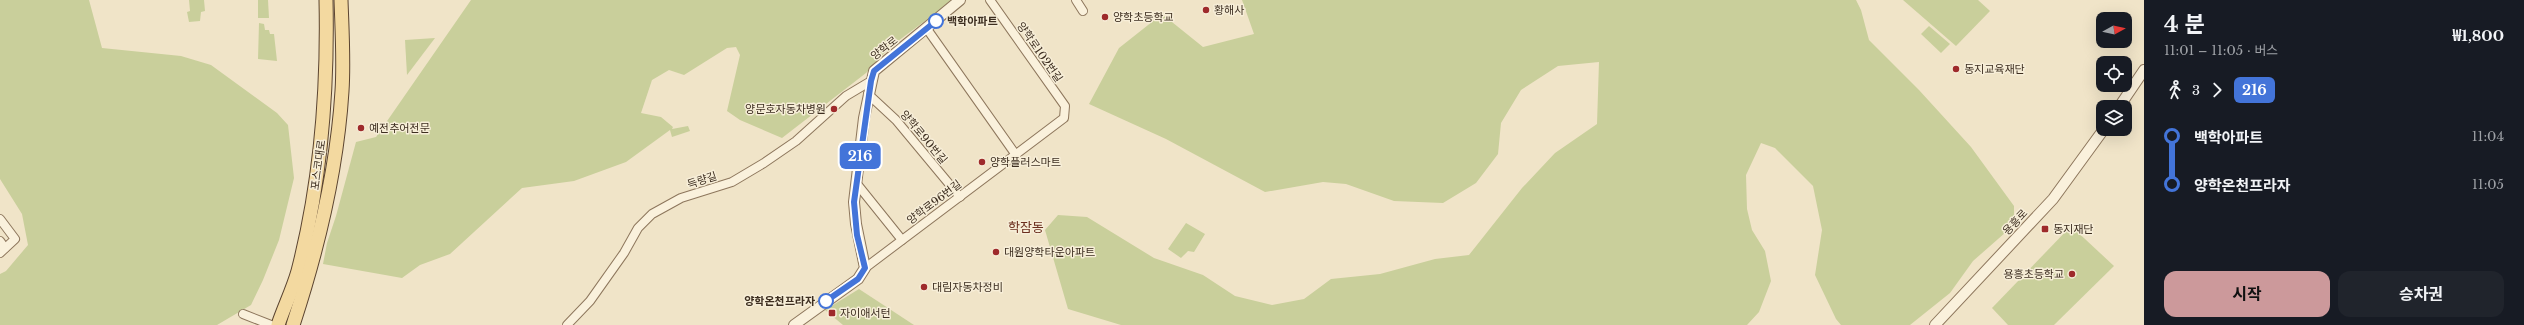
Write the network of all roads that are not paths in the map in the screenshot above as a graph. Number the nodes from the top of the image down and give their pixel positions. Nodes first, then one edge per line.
1 (326, 0) edge
2 (341, 0) edge
3 (960, 0) edge
4 (990, 0) edge
5 (1076, 0) edge
6 (1083, 11) dead end
7 (927, 29) junction
8 (2144, 70) edge
9 (871, 81) junction
10 (868, 94) junction
11 (2124, 100) edge
12 (1064, 118) joint
13 (2099, 136) edge
14 (1016, 155) junction
15 (857, 184) junction
16 (960, 197) junction
17 (0, 219) edge
18 (902, 240) junction
19 (2, 247) edge
20 (865, 268) junction
21 (243, 314) dead end
22 (272, 325) edge
23 (278, 325) edge
24 (293, 325) edge
25 (567, 325) edge
26 (794, 325) edge
27 (1935, 325) edge

1 - 23 main road, 포스코대로
2 - 24 main road, 포스코대로
3 - 7 street, 양학로
4 - 12 street, 양학로102번길
5 - 6 street
7 - 9 street, 양학로
7 - 14 street
8 - 11 street
9 - 10 street, 양학로
9 - 25 street, 득량길
10 - 15 street, 양학로
10 - 16 street, 양학로90번길
12 - 14 street, 양학로96번길
13 - 27 street, 용흥로
14 - 16 street, 양학로96번길
15 - 18 street
15 - 20 street, 양학로
16 - 18 street, 양학로96번길
17 - 19 street
18 - 20 street, 양학로96번길
20 - 26 street
21 - 22 street

